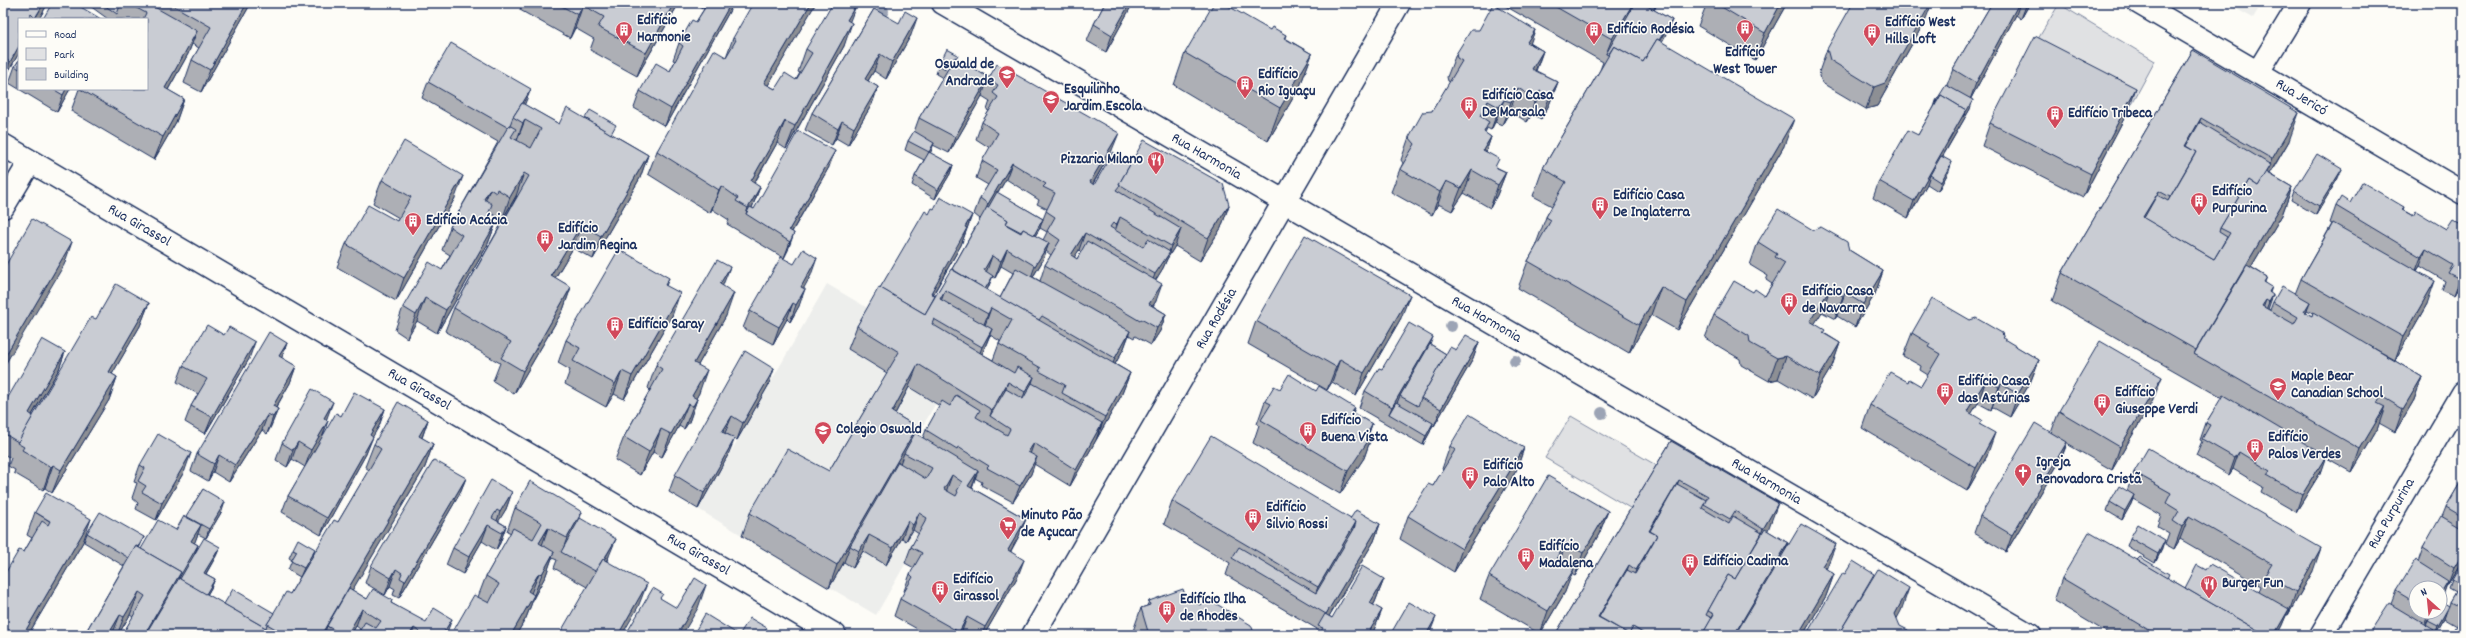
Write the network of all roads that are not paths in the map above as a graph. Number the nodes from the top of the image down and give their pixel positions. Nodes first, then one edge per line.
1 (943, 3) edge
2 (1399, 3) edge
3 (2139, 3) edge
4 (2300, 3) edge
5 (2258, 72) junction
6 (3, 145) edge
7 (30, 162) junction
8 (2463, 193) edge
9 (1284, 203) junction
10 (3, 207) edge
11 (2463, 393) edge
12 (835, 635) edge
13 (1033, 635) edge
14 (2030, 635) edge
15 (2321, 635) edge

1 - 9 street, Rua Harmonia
2 - 9 street, Rua Rodésia
3 - 5 street, Rua Jericó
4 - 5 street
5 - 8 street, Rua Jericó
6 - 7 street, Rua Girassol
7 - 10 street
7 - 12 street, Rua Girassol
9 - 13 street, Rua Rodésia
9 - 14 street, Rua Harmonia
11 - 15 street, Rua Purpurina

